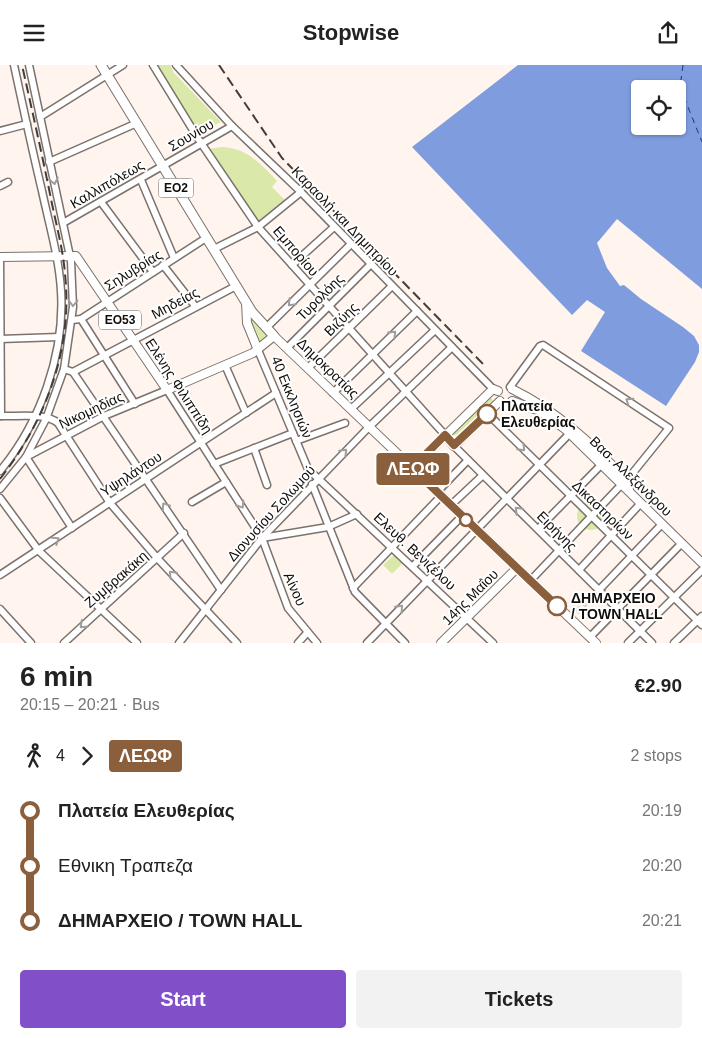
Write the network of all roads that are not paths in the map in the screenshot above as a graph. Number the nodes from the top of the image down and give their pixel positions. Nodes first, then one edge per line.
1 (14, 65) edge
2 (28, 65) edge
3 (101, 65) edge
4 (124, 65) edge
5 (153, 65) edge
6 (176, 65) edge
7 (107, 75) junction
8 (40, 117) junction
9 (137, 123) junction
10 (27, 124) junction
11 (232, 126) junction
12 (0, 131) edge
13 (202, 144) junction
14 (49, 162) junction
15 (163, 167) junction
16 (141, 180) junction
17 (8, 182) dead end
18 (0, 186) edge
19 (301, 192) junction
20 (101, 202) junction
21 (63, 223) junction
22 (258, 227) junction
23 (334, 227) junction
24 (206, 238) junction
25 (351, 245) junction
26 (214, 249) junction
27 (69, 255) junction
28 (56, 256) junction
29 (0, 257) edge
30 (174, 258) junction
31 (164, 265) junction
32 (292, 265) junction
33 (370, 265) junction
34 (153, 272) junction
35 (309, 285) junction
36 (236, 286) junction
37 (392, 286) junction
38 (107, 301) junction
39 (246, 302) junction
40 (195, 306) junction
41 (328, 306) junction
42 (417, 311) junction
43 (81, 319) junction
44 (72, 320) junction
45 (266, 328) junction
46 (349, 329) junction
47 (435, 330) junction
48 (274, 336) junction
49 (59, 337) junction
50 (1, 339) edge
51 (133, 339) junction
52 (452, 347) junction
53 (287, 348) junction
54 (258, 350) junction
55 (104, 355) junction
56 (373, 355) junction
57 (225, 365) junction
58 (64, 369) junction
59 (308, 369) junction
60 (73, 372) junction
61 (390, 373) junction
62 (511, 388) junction
63 (167, 390) junction
64 (495, 390) junction
65 (406, 391) junction
66 (276, 393) junction
67 (333, 393) junction
68 (500, 401) junction
69 (512, 401) junction
70 (135, 404) junction
71 (351, 409) junction
72 (246, 413) junction
73 (487, 413) junction
74 (0, 416) edge
75 (104, 416) junction
76 (40, 418) junction
77 (345, 423) dead end
78 (369, 427) junction
79 (571, 431) junction
80 (293, 433) junction
81 (66, 434) junction
82 (445, 435) junction
83 (296, 441) junction
84 (201, 443) junction
85 (454, 445) junction
86 (254, 448) junction
87 (26, 457) junction
88 (468, 460) junction
89 (214, 463) junction
90 (538, 464) junction
91 (602, 464) junction
92 (412, 468) junction
93 (0, 471) edge
94 (483, 475) junction
95 (318, 478) junction
96 (146, 479) junction
97 (226, 482) junction
98 (625, 482) junction
99 (312, 484) junction
100 (267, 485) dead end
101 (0, 489) edge
102 (439, 494) junction
103 (571, 496) junction
104 (505, 497) junction
105 (0, 498) edge
106 (192, 502) dead end
107 (110, 503) junction
108 (641, 503) junction
109 (451, 505) junction
110 (357, 514) junction
111 (592, 516) junction
112 (462, 517) junction
113 (662, 524) junction
114 (328, 527) junction
115 (72, 528) junction
116 (475, 529) junction
117 (538, 529) junction
118 (184, 533) junction
119 (611, 535) junction
120 (262, 538) junction
121 (682, 543) junction
122 (393, 547) junction
123 (39, 551) junction
124 (559, 551) junction
125 (632, 555) junction
126 (158, 559) junction
127 (702, 563) edge
128 (413, 566) junction
129 (517, 568) junction
130 (579, 570) junction
131 (702, 570) edge
132 (650, 574) junction
133 (0, 575) edge
134 (427, 579) junction
135 (530, 581) junction
136 (353, 588) junction
137 (221, 589) junction
138 (599, 590) junction
139 (674, 597) junction
140 (617, 608) junction
141 (0, 609) edge
142 (100, 609) junction
143 (206, 609) junction
144 (467, 617) junction
145 (700, 620) edge
146 (385, 624) junction
147 (640, 631) junction
148 (308, 633) junction
149 (593, 640) edge
150 (31, 643) edge
151 (64, 643) edge
152 (137, 643) edge
153 (179, 643) edge
154 (237, 643) edge
155 (298, 643) edge
156 (317, 643) edge
157 (367, 643) edge
158 (405, 643) edge
159 (441, 643) edge
160 (493, 643) edge
161 (628, 643) edge
162 (652, 643) edge
163 (674, 643) edge

1 - 10 street
2 - 8 street
3 - 7 highway, Δημοκρατίας / ΕΟ2
4 - 7 street
5 - 13 street, Εμπορίου
6 - 11 street, Καραολή και Δημητρίου
7 - 8 street
7 - 9 highway, Δημοκρατίας / ΕΟ2
8 - 14 street
9 - 14 street
9 - 15 highway, Δημοκρατίας / ΕΟ2
10 - 12 street
10 - 28 street
11 - 13 street, Σουνίου
11 - 19 street, Καραολή και Δημητρίου
13 - 15 street, Σουνίου
13 - 22 street, Εμπορίου
14 -> 21 street
15 - 16 street, Καλλιπόλεως
15 - 24 highway, Δημοκρατίας / ΕΟ2
16 - 20 street, Καλλιπόλεως
16 - 30 street
17 - 18 street
19 - 22 street
19 - 23 street, Καραολή και Δημητρίου
20 - 21 street, Καλλιπόλεως
20 - 34 street
21 - 27 street
22 - 26 street
22 - 32 street, Εμπορίου
23 - 25 street, Καραολή και Δημητρίου
23 - 32 street
24 - 26 highway, Δημοκρατίας / ΕΟ2
24 - 30 street, Σηλυβρίας
25 - 33 street, Καραολή και Δημητρίου
25 - 35 street
26 - 36 highway, Δημοκρατίας / ΕΟ2
27 - 28 main road
27 - 38 main road, Ελένης Φιλιππίδη / ΕΟ53
27 -> 44 street
28 - 29 main road
28 - 49 street
29 - 50 street
30 - 31 street, Σηλυβρίας
31 - 34 street, Σηλυβρίας
31 - 40 street
32 - 35 street, Εμπορίου
33 - 37 street, Καραολή και Δημητρίου
33 - 41 street, Τυρολόης
34 - 38 street, Σηλυβρίας
35 - 41 street, Εμπορίου
35 -> 45 street
36 - 39 highway, Δημοκρατίας / ΕΟ2
36 - 40 street, Μηδείας
37 - 42 street, Καραολή και Δημητρίου
37 - 46 street, Βιζύης
38 - 43 street, Σηλυβρίας
38 - 51 main road, Ελένης Φιλιππίδη / ΕΟ53
39 - 45 highway, Δημοκρατίας / ΕΟ2
39 - 54 main road
40 - 51 street, Μηδείας
41 - 46 street, Εμπορίου
41 - 53 street, Τυρολόης
42 - 47 street, Καραολή και Δημητρίου
56 -> 42 street
43 - 44 street, Σηλυβρίας
43 - 55 street
44 - 58 street
45 - 48 highway, Δημοκρατίας / ΕΟ2
46 - 56 street, Εμπορίου
46 - 59 street, Βιζύης
47 - 52 street, Καραολή και Δημητρίου
47 - 61 street
48 - 53 main road, Δημοκρατίας / ΕΟ2
48 - 54 main road
49 - 50 street
49 - 76 street
50 - 74 street
51 - 55 street, Μηδείας
51 - 63 main road, Ελένης Φιλιππίδη / ΕΟ53
52 - 64 street, Καραολή και Δημητρίου
52 - 65 street, Διονυσίου Σολωμού
53 - 59 main road, Δημοκρατίας / ΕΟ2
54 - 57 main road
54 - 66 street, 40 Εκκλησιών
55 - 60 street, Μηδείας
55 - 70 street
56 - 61 street, Εμπορίου
56 - 67 street
57 - 63 main road
57 - 72 street
58 - 60 street
58 - 76 street
59 - 67 main road, Δημοκρατίας / ΕΟ2
60 - 75 street
61 - 65 street, Εμπορίου
61 - 71 street
62 - 64 main road
62 - 69 main road
62 - 79 main road, Βασ. Αλεξάνδρου
98 -> 62 street
63 - 70 street, Νικομηδίας
63 - 84 street, Ελένης Φιλιππίδη
64 - 68 main road
64 - 82 main road
65 - 78 street, Διονυσίου Σολωμού
65 - 82 street, Εμπορίου
66 - 72 street, Υψηλάντου
66 - 80 street, 40 Εκκλησιών
67 - 71 main road, Δημοκρατίας / ΕΟ2
68 - 69 main road
68 - 73 main road
69 - 79 main road, Βασ. Αλεξάνδρου
70 - 75 street, Νικομηδίας
71 - 78 main road, Δημοκρατίας / ΕΟ2
72 - 84 street, Υψηλάντου
73 - 85 main road
73 -> 90 street, Δικαστηρίων
74 - 76 street
75 - 81 street, Νικομηδίας
75 - 96 street
76 - 81 street
76 - 87 street
76 - 93 street
77 - 83 street
78 - 92 main road, Δημοκρατίας / ΕΟ2
95 -> 78 street, Διονυσίου Σολωμού
79 - 90 street
79 - 91 main road, Βασ. Αλεξάνδρου
79 - 98 main road, Βασ. Αλεξάνδρου
80 - 83 street, 40 Εκκλησιών
80 - 86 street
81 - 87 street, Νικομηδίας
81 - 107 street
82 - 85 main road, Ειρήνης
82 - 92 main road
83 - 95 street, 40 Εκκλησιών
84 - 89 street, Ελένης Φιλιππίδη
84 - 96 street, Υψηλάντου
85 - 88 street, Ειρήνης
86 - 89 street
86 - 100 street
87 - 101 street
87 - 115 street
88 - 94 street, Ειρήνης
88 - 102 street
89 - 97 street, Ελένης Φιλιππίδη
90 - 103 street, Δικαστηρίων
90 - 104 street
91 - 98 main road, Βασ. Αλεξάνδρου
91 - 103 street
92 - 102 main road, Δημοκρατίας / ΕΟ2
94 - 104 street, Ειρήνης
94 - 109 street
95 - 99 street, Διονυσίου Σολωμού
95 - 110 street, Ελευθ. Βενιζέλου
96 - 107 street, Υψηλάντου
118 -> 96 street
97 - 106 street
97 -> 120 street, Ελένης Φιλιππίδη
98 - 108 main road, Βασ. Αλεξάνδρου
98 - 111 street
99 - 114 street
99 - 120 street, Διονυσίου Σολωμού
102 - 109 main road, Δημοκρατίας / ΕΟ2
102 - 122 street
103 - 111 street, Δικαστηρίων
103 - 117 street
104 - 116 street
117 -> 104 street, Ειρήνης
105 - 123 street
107 - 115 street, Υψηλάντου
107 - 126 street
108 - 113 main road, Βασ. Αλεξάνδρου
108 - 119 street
109 - 112 main road, Δημοκρατίας / ΕΟ2
110 - 114 street
110 - 122 street, Ελευθ. Βενιζέλου
111 - 119 street, Δικαστηρίων
111 - 124 street
112 - 116 main road, Δημοκρατίας / ΕΟ2
112 - 128 street
113 - 121 main road, Βασ. Αλεξάνδρου
113 - 125 street
114 - 120 street
114 - 136 street
123 -> 115 street, Υψηλάντου
116 - 129 main road, Δημοκρατίας / ΕΟ2
116 - 134 street
117 - 124 street, Ειρήνης
118 - 126 street, Ζυμβρακάκη
118 - 137 street
119 - 125 street, Δικαστηρίων
119 - 130 street
120 - 137 street, Διονυσίου Σολωμού
120 - 148 street, Αίνου
121 - 127 main road, Βασ. Αλεξάνδρου
121 - 132 street
122 - 128 street, Ελευθ. Βενιζέλου
122 - 136 street
123 - 133 street, Υψηλάντου
123 - 142 street
124 - 130 street, Ειρήνης
124 - 135 street
125 - 132 street, Δικαστηρίων
125 - 138 street
126 - 142 street, Ζυμβρακάκη
143 -> 126 street
128 - 134 street, Ελευθ. Βενιζέλου
129 - 135 main road, Δημοκρατίας / ΕΟ2
129 - 144 main road, 14ης Μαΐου
130 - 138 street, Ειρήνης
131 - 139 street
132 - 139 street, Δικαστηρίων
132 - 140 street
134 - 144 street, Ελευθ. Βενιζέλου
146 -> 134 street
135 - 149 main road, Δημοκρατίας / ΕΟ2
136 - 146 street
137 - 143 street, Διονυσίου Σολωμού
138 - 140 street, Ειρήνης
139 - 145 street, Δικαστηρίων
139 - 147 street
140 - 147 street, Ειρήνης
140 - 149 street
141 - 150 street
142 -> 151 street, Ζυμβρακάκη
142 - 152 street
143 - 153 street, Διονυσίου Σολωμού
143 - 154 street
144 - 159 main road, 14ης Μαΐου
144 - 160 street, Ελευθ. Βενιζέλου
145 - 163 street
146 - 157 street
146 - 158 street
147 - 161 street
147 - 162 street, Ειρήνης
148 - 155 street
148 - 156 street, Αίνου

